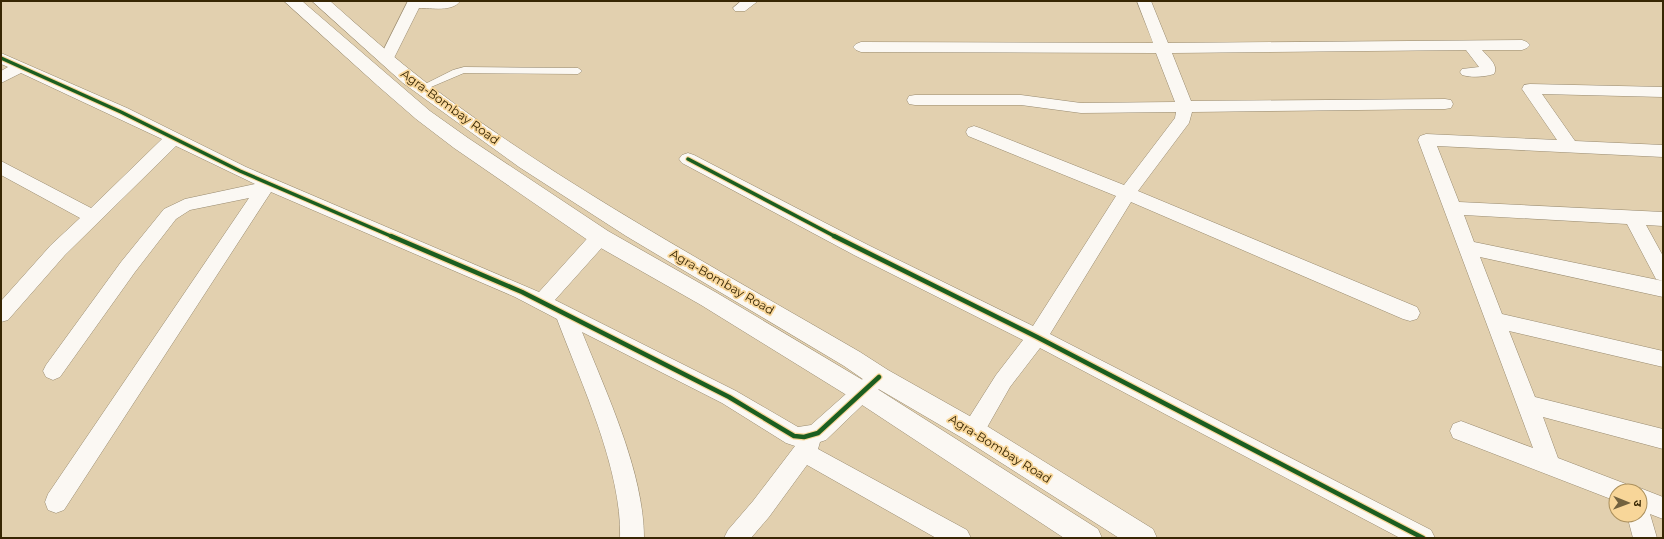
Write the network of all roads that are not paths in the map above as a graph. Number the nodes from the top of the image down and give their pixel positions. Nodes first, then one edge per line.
1 (292, 1) edge
2 (320, 1) edge
3 (453, 1) edge
4 (1144, 1) edge
5 (415, 2) edge
6 (1522, 45) dead end
7 (1471, 46) junction
8 (861, 47) dead end
9 (1163, 48) junction
10 (1, 58) edge
11 (387, 59) junction
12 (19, 67) junction
13 (578, 71) dead end
14 (1468, 72) dead end
15 (1, 78) edge
16 (421, 88) junction
17 (1663, 92) edge
18 (915, 100) dead end
19 (1445, 104) dead end
20 (1185, 107) junction
21 (974, 132) dead end
22 (180, 143) junction
23 (1570, 146) junction
24 (1663, 150) edge
25 (688, 159) dead end
26 (1, 167) edge
27 (265, 186) junction
28 (1127, 193) junction
29 (1452, 208) junction
30 (93, 217) junction
31 (1633, 217) junction
32 (1663, 219) edge
33 (600, 238) junction
34 (1466, 247) junction
35 (1663, 274) edge
36 (1663, 289) edge
37 (542, 302) junction
38 (1410, 313) dead end
39 (1, 314) edge
40 (565, 314) junction
41 (1495, 320) junction
42 (1032, 343) junction
43 (1663, 359) edge
44 (53, 371) dead end
45 (879, 377) junction
46 (862, 392) junction
47 (1527, 404) junction
48 (973, 431) junction
49 (1461, 431) dead end
50 (818, 433) junction
51 (1663, 440) edge
52 (803, 452) junction
53 (1550, 465) junction
54 (1608, 487) edge
55 (56, 502) dead end
56 (1648, 502) edge
57 (1663, 508) edge
58 (1641, 523) edge
59 (632, 538) edge
60 (736, 538) edge
61 (959, 538) edge
62 (1088, 538) edge
63 (1142, 538) edge
64 (1423, 538) edge
65 (1645, 538) edge

1 - 33 main road, Agra-Bombay Road
2 - 11 main road, Agra-Bombay Road
3 - 5 street
4 - 9 street
5 - 11 street
6 - 7 street
7 - 9 street
7 - 14 street
8 - 9 street
9 - 20 street
10 - 12 street
11 - 16 main road, Agra-Bombay Road
12 - 15 street
12 - 22 street
13 - 16 lane
16 - 45 main road, Agra-Bombay Road
17 - 23 street
18 - 20 street
19 - 20 street
20 - 28 street
21 - 28 street
22 - 27 street
22 - 30 street
23 - 24 street
23 - 29 street
25 - 42 street
26 - 30 street
27 - 37 street
27 - 44 street
27 - 55 street
28 - 38 street
28 - 42 street
29 - 31 street
29 - 34 street
30 - 39 street
31 - 32 street
31 - 35 street
33 - 37 street
33 - 46 main road, Agra-Bombay Road
34 - 36 street
34 - 41 street
37 - 40 street
40 - 50 street
40 - 59 street
41 - 43 street
41 - 47 street
42 - 48 street
42 - 64 street
45 - 46 street
45 - 48 main road, Agra-Bombay Road
46 - 50 street
46 - 62 main road, Agra-Bombay Road
47 - 51 street
47 - 53 street
48 - 63 main road, Agra-Bombay Road
49 - 53 street
50 - 52 street
52 - 60 street
52 - 61 street
53 - 54 street
56 - 57 street
58 - 65 street

